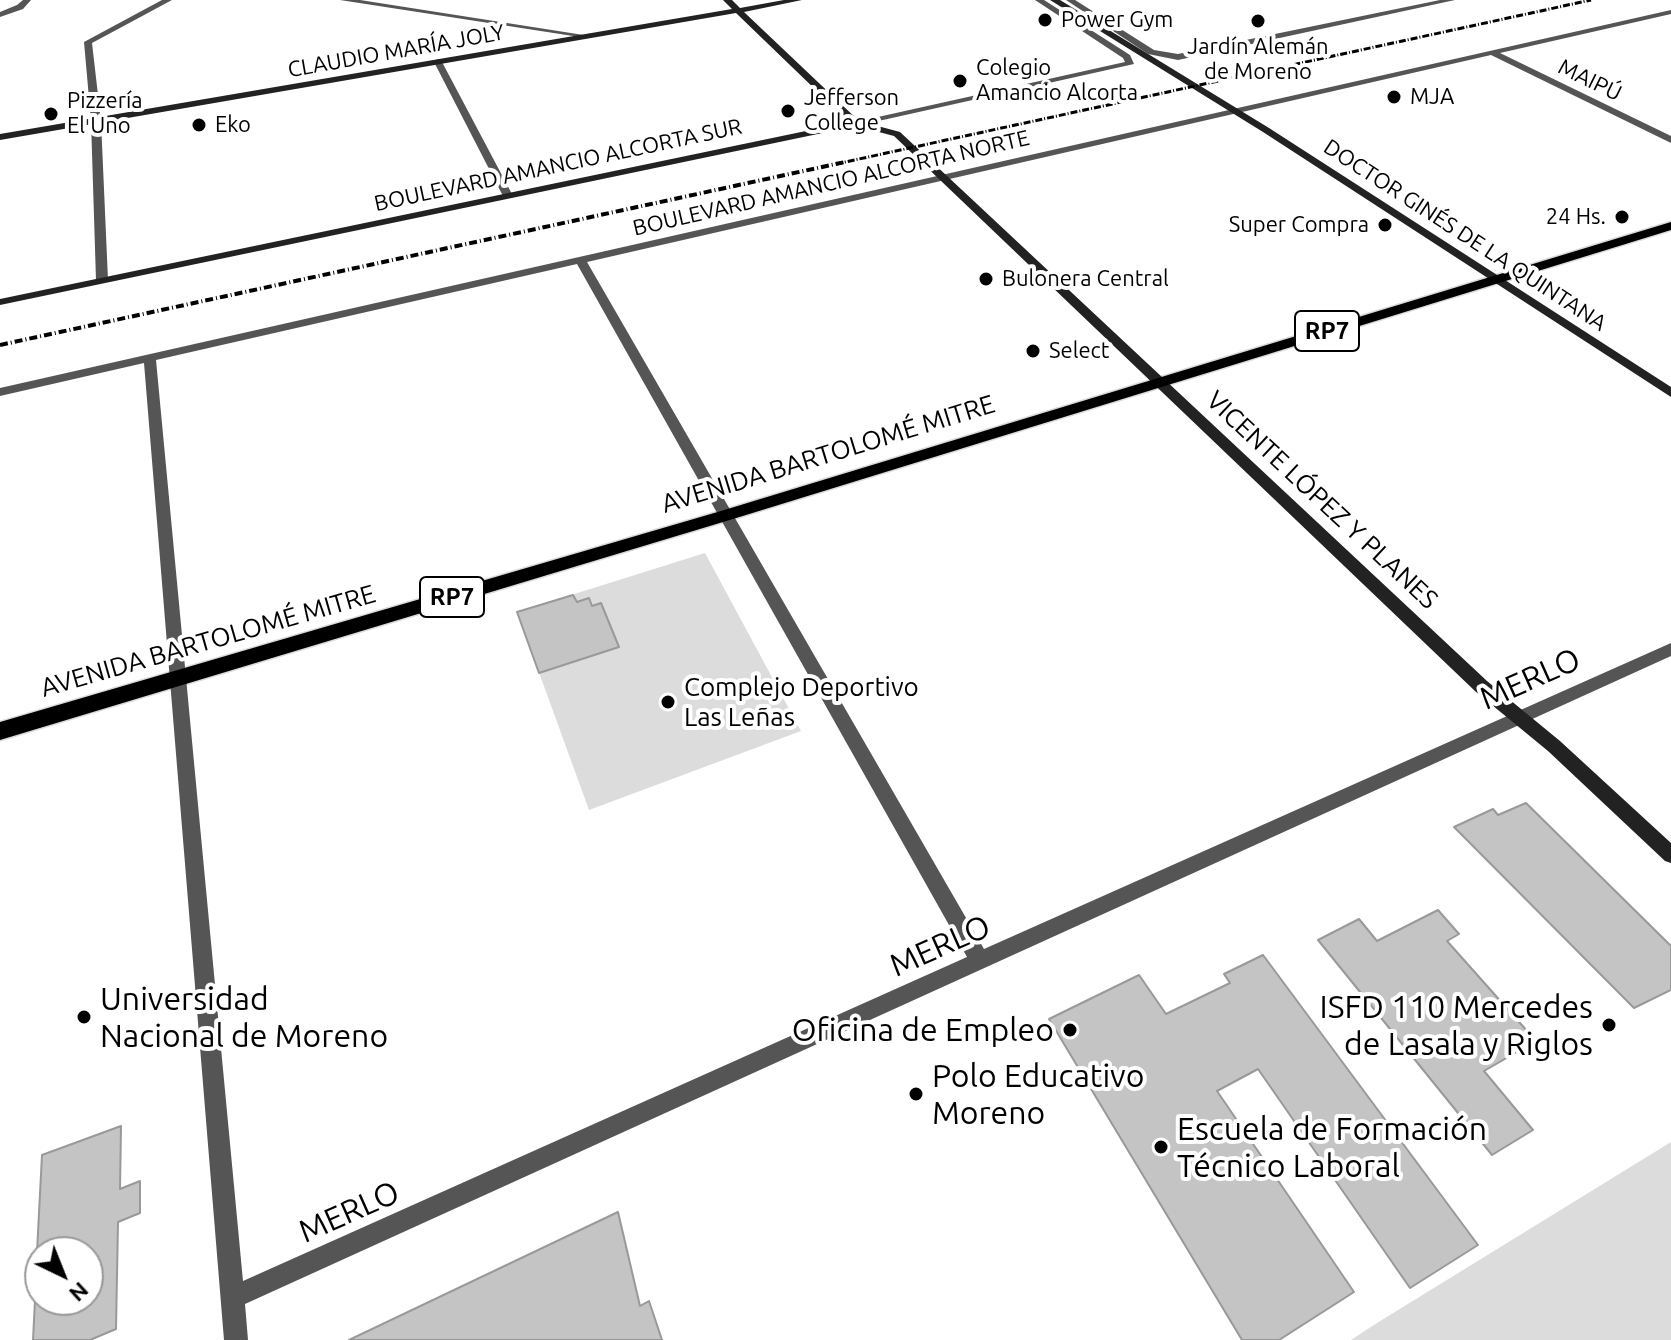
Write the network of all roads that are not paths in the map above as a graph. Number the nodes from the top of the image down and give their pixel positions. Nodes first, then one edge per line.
1 (27, 0) edge
2 (168, 0) edge
3 (344, 0) edge
4 (727, 0) edge
5 (798, 0) edge
6 (1039, 0) edge
7 (1054, 0) edge
8 (1070, 0) edge
9 (1451, 0) edge
10 (375, 2) edge
11 (1391, 5) dead end
12 (738, 10) junction
13 (1402, 10) junction
14 (1671, 12) edge
15 (0, 15) edge
16 (586, 36) junction
17 (1493, 53) junction
18 (438, 62) junction
19 (1236, 111) junction
20 (905, 113) junction
21 (96, 121) junction
22 (856, 123) junction
23 (897, 134) junction
24 (0, 137) edge
25 (1671, 140) edge
26 (942, 178) junction
27 (508, 196) junction
28 (1671, 226) edge
29 (581, 261) junction
30 (1496, 279) junction
31 (102, 280) junction
32 (0, 302) edge
33 (150, 358) junction
34 (1159, 382) junction
35 (0, 392) edge
36 (1671, 393) edge
37 (727, 515) junction
38 (1671, 649) edge
39 (178, 680) junction
40 (1519, 717) junction
41 (0, 731) edge
42 (1671, 855) edge
43 (980, 961) junction
44 (233, 1297) junction
45 (236, 1340) edge

1 - 15 street
2 - 21 street
3 - 10 street
4 - 12 street
5 - 12 street, CLAUDIO MARÍA JOLY
6 - 20 street, BOULEVARD AMANCIO ALCORTA SUR
7 - 19 street, DOCTOR GINÉS DE LA QUINTANA
8 - 13 street
9 - 13 street
10 - 16 street
11 - 13 street
12 - 16 street, CLAUDIO MARÍA JOLY
12 - 22 street
14 - 17 street, BOULEVARD AMANCIO ALCORTA NORTE
16 - 18 street, CLAUDIO MARÍA JOLY
17 - 19 street, BOULEVARD AMANCIO ALCORTA NORTE
17 - 25 street, MAIPÚ
18 - 21 street, CLAUDIO MARÍA JOLY
18 - 27 street
19 - 26 street, BOULEVARD AMANCIO ALCORTA NORTE
19 - 30 street, DOCTOR GINÉS DE LA QUINTANA
20 - 22 street, BOULEVARD AMANCIO ALCORTA SUR
20 - 23 street
21 - 24 street, CLAUDIO MARÍA JOLY
21 - 31 street
22 - 23 street
22 - 27 street, BOULEVARD AMANCIO ALCORTA SUR
23 - 26 street, VICENTE LÓPEZ Y PLANES
26 - 29 street, BOULEVARD AMANCIO ALCORTA NORTE
26 - 34 street, VICENTE LÓPEZ Y PLANES
27 - 31 street, BOULEVARD AMANCIO ALCORTA SUR
28 - 30 main road, AVENIDA BARTOLOMÉ MITRE / RP7
29 - 33 street, BOULEVARD AMANCIO ALCORTA NORTE
29 - 37 street
30 - 34 main road, AVENIDA BARTOLOMÉ MITRE / RP7
30 - 36 street, DOCTOR GINÉS DE LA QUINTANA
31 - 32 street, BOULEVARD AMANCIO ALCORTA SUR
33 - 35 street, BOULEVARD AMANCIO ALCORTA NORTE
33 - 39 street
34 - 37 main road, AVENIDA BARTOLOMÉ MITRE / RP7
34 - 40 street, VICENTE LÓPEZ Y PLANES
37 - 39 main road, AVENIDA BARTOLOMÉ MITRE / RP7
37 - 43 street
38 - 40 street, MERLO
39 - 41 main road, AVENIDA BARTOLOMÉ MITRE / RP7
39 - 44 street
40 - 42 street, VICENTE LÓPEZ Y PLANES
40 - 43 street, MERLO
43 - 44 street, MERLO
44 - 45 street

